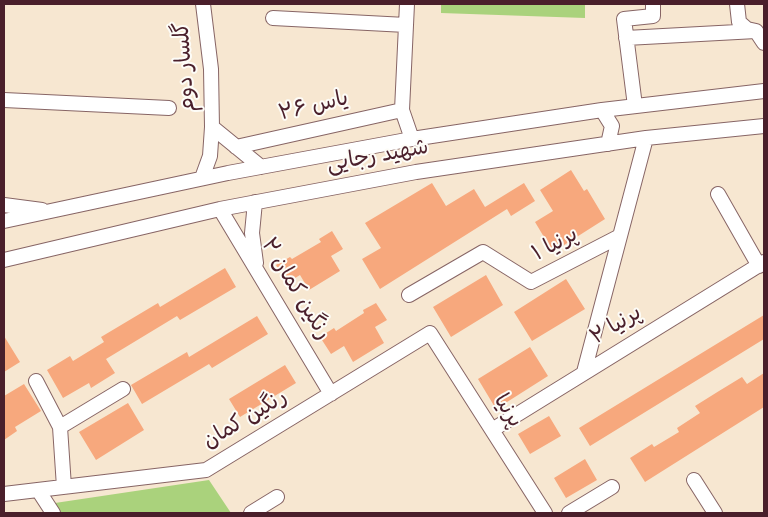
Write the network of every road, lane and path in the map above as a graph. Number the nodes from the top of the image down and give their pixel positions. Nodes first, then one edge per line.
1 (203, 4) edge
2 (406, 4) edge
3 (653, 4) edge
4 (737, 4) edge
5 (273, 18) dead end
6 (406, 25) junction
7 (756, 30) junction
8 (626, 38) junction
9 (764, 43) edge
10 (764, 91) edge
11 (4, 100) edge
12 (635, 106) junction
13 (169, 108) dead end
14 (402, 110) junction
15 (602, 110) junction
16 (764, 126) edge
17 (212, 127) junction
18 (646, 138) junction
19 (412, 139) junction
20 (608, 144) junction
21 (236, 147) junction
22 (261, 167) junction
23 (202, 178) junction
24 (718, 194) dead end
25 (255, 202) junction
26 (4, 205) edge
27 (220, 209) junction
28 (45, 211) junction
29 (8, 220) edge
30 (4, 230) edge
31 (620, 236) junction
32 (5, 258) edge
33 (761, 264) edge
34 (257, 271) junction
35 (409, 295) dead end
36 (595, 331) junction
37 (430, 333) joint
38 (614, 354) junction
39 (584, 372) junction
40 (36, 381) dead end
41 (123, 389) dead end
42 (331, 394) junction
43 (60, 427) junction
44 (492, 430) junction
45 (694, 480) dead end
46 (64, 487) junction
47 (612, 487) dead end
48 (38, 490) junction
49 (4, 494) edge
50 (277, 497) dead end
51 (53, 513) edge
52 (250, 513) edge
53 (545, 513) edge
54 (569, 513) edge
55 (715, 513) edge

1 - 17 street, گلسار دوم
2 - 6 street
3 - 8 street
4 - 7 street
5 - 6 street
6 - 14 street
7 - 8 street
7 - 9 street
8 - 12 street
10 - 12 street, شهید رجایی
11 - 13 street
12 - 15 street, شهید رجایی
14 - 19 street
14 - 21 street, یاس ۲۶
15 - 19 street, شهید رجایی
15 - 20 street
16 - 18 street, شهید رجایی
17 - 21 street
17 - 23 street, گلسار دوم
18 - 20 street, شهید رجایی
18 - 31 street
19 - 22 street, شهید رجایی
20 - 25 street, شهید رجایی
21 - 22 street
22 - 23 street, شهید رجایی
23 - 28 street, شهید رجایی
24 - 33 street
25 - 27 street, شهید رجایی
25 - 34 street
26 - 28 street
27 - 32 street, شهید رجایی
27 - 34 street, رنگین کمان ۲
28 - 29 street, شهید رجایی
29 - 30 street
31 - 35 street, پرنیا ۱
31 - 36 street
33 - 38 street, پرنیا ۲
34 - 42 street, رنگین کمان ۲
36 - 38 street
36 - 39 street
37 - 42 street, رنگین کمان
37 - 44 street, پرنیا
38 - 39 street, پرنیا ۲
39 - 44 street, پرنیا ۲
40 - 43 street
41 - 43 street
42 - 46 street, رنگین کمان
43 - 46 street
44 - 53 street, پرنیا
45 - 55 street
46 - 48 street, رنگین کمان
47 - 54 street
48 - 49 street, رنگین کمان
48 - 51 street
50 - 52 street

